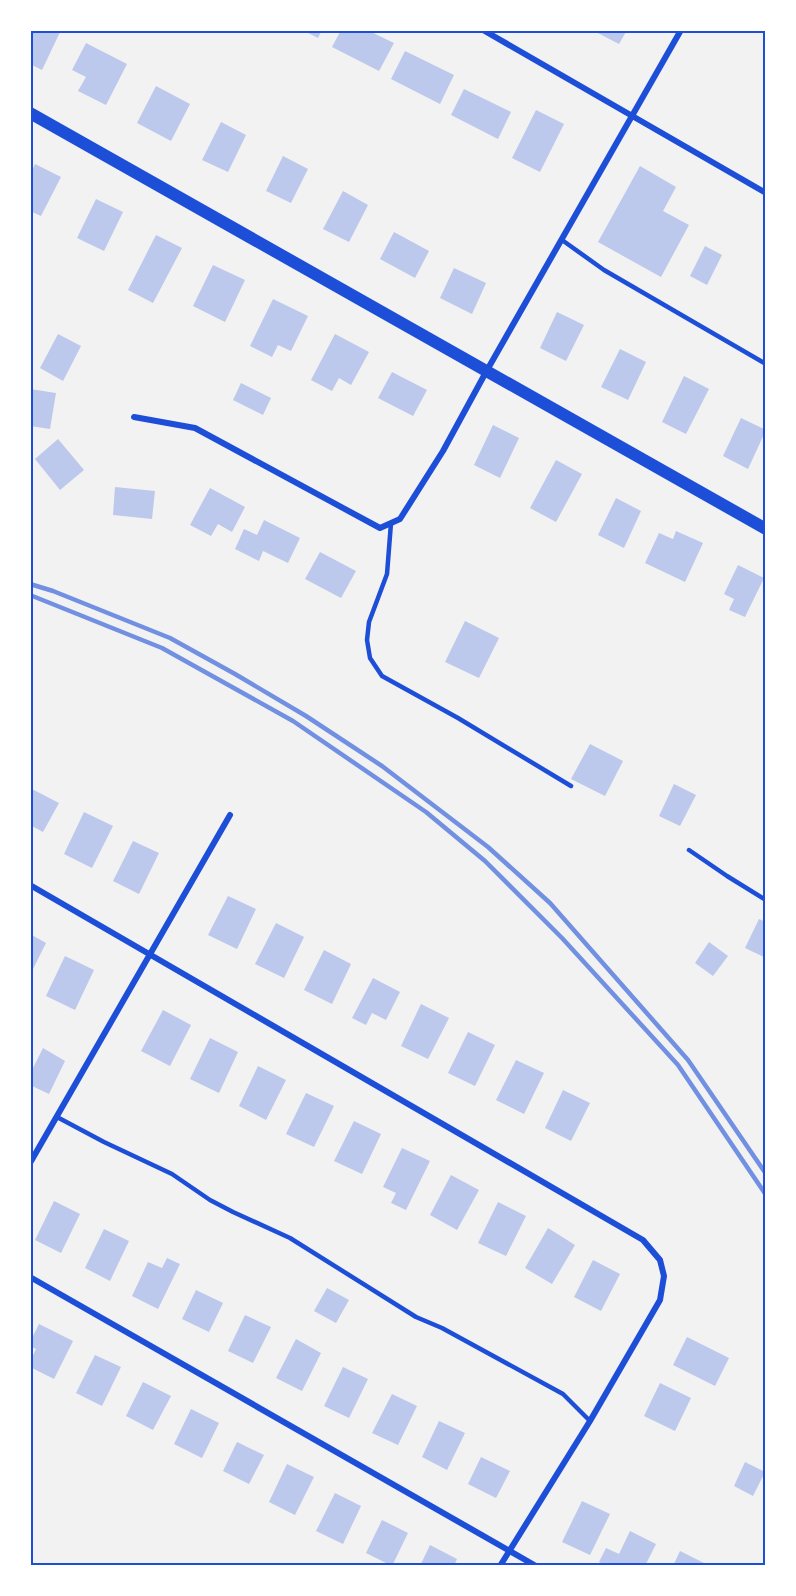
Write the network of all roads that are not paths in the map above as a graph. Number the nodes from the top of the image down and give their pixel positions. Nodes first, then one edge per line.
1 (483, 30) edge
2 (681, 30) edge
3 (30, 113) edge
4 (632, 116) junction
5 (766, 193) edge
6 (562, 240) junction
7 (766, 364) edge
8 (486, 372) junction
9 (134, 417) dead end
10 (391, 523) junction
11 (766, 529) edge
12 (571, 786) dead end
13 (230, 815) dead end
14 (689, 850) dead end
15 (30, 885) edge
16 (766, 900) edge
17 (150, 954) junction
18 (57, 1117) junction
19 (30, 1164) edge
20 (30, 1277) edge
21 (590, 1420) junction
22 (509, 1551) junction
23 (500, 1566) edge
24 (537, 1566) edge

1 - 4 street
2 - 4 street
3 - 8 main road
4 - 5 street
4 - 6 street
6 - 7 lane
6 - 8 street
8 - 10 street
8 - 11 main road
9 - 10 street
10 - 12 lane
13 - 17 street
14 - 16 lane
15 - 17 street
17 - 18 street
17 - 21 street
18 - 19 street
18 - 21 lane
20 - 22 street
21 - 22 street
22 - 23 street
22 - 24 street

